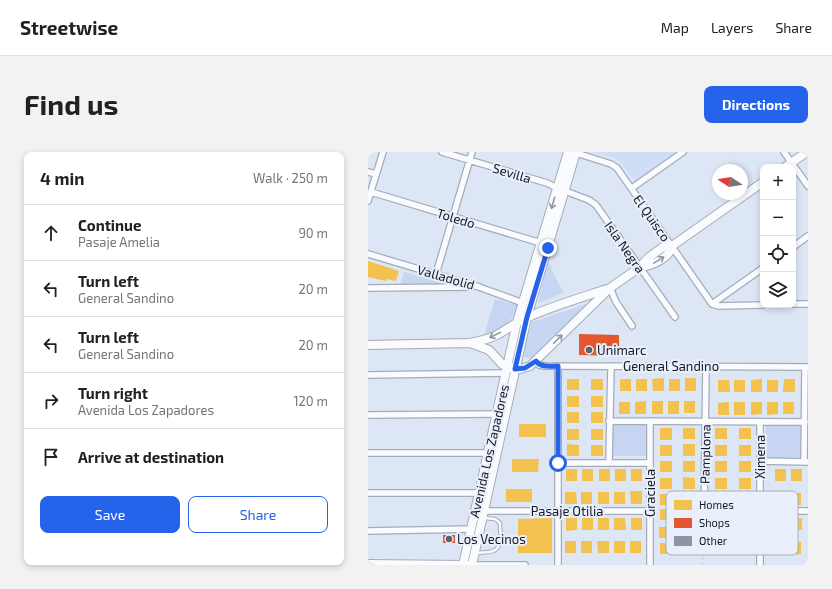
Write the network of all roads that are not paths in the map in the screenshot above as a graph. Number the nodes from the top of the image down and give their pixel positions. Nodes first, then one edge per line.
1 (383, 152) edge
2 (442, 152) edge
3 (472, 152) edge
4 (573, 152) edge
5 (683, 152) edge
6 (784, 152) edge
7 (807, 152) edge
8 (470, 160) junction
9 (788, 164) edge
10 (789, 164) edge
11 (368, 172) edge
12 (796, 173) edge
13 (376, 174) junction
14 (760, 184) edge
15 (808, 186) edge
16 (632, 188) junction
17 (561, 190) junction
18 (370, 192) junction
19 (368, 201) edge
20 (453, 217) junction
21 (808, 236) edge
22 (541, 243) junction
23 (796, 245) edge
24 (672, 246) junction
25 (368, 254) edge
26 (640, 268) junction
27 (760, 270) edge
28 (436, 274) junction
29 (479, 287) junction
30 (368, 288) edge
31 (610, 288) junction
32 (587, 296) junction
33 (523, 303) junction
34 (712, 304) junction
35 (796, 304) edge
36 (808, 304) edge
37 (592, 305) junction
38 (760, 305) edge
39 (527, 317) junction
40 (675, 317) dead end
41 (518, 322) junction
42 (632, 326) dead end
43 (470, 343) junction
44 (368, 345) edge
45 (533, 363) junction
46 (558, 366) junction
47 (610, 366) junction
48 (706, 366) junction
49 (807, 367) edge
50 (509, 370) junction
51 (368, 374) edge
52 (496, 414) junction
53 (368, 415) edge
54 (610, 421) junction
55 (650, 421) junction
56 (705, 422) junction
57 (760, 422) junction
58 (805, 422) junction
59 (368, 453) edge
60 (488, 453) junction
61 (760, 462) junction
62 (806, 462) edge
63 (558, 463) junction
64 (609, 463) junction
65 (650, 463) junction
66 (704, 491) edge
67 (760, 491) edge
68 (368, 493) edge
69 (479, 493) junction
70 (558, 511) junction
71 (650, 511) junction
72 (483, 514) junction
73 (471, 529) junction
74 (368, 531) edge
75 (475, 553) junction
76 (368, 564) edge
77 (463, 565) edge
78 (472, 565) edge
79 (491, 565) edge
80 (525, 565) edge
81 (558, 565) edge
82 (650, 565) edge

1 - 13 street
2 - 8 street, Sevilla
3 - 8 street
4 - 16 street, El Quisco
4 - 17 main road, Avenida Los Zapadores
5 - 16 street
6 - 9 street
7 - 10 main road
8 - 17 street, Sevilla
8 - 20 street
11 - 13 street
12 - 15 street
13 - 18 street
14 - 24 main road
16 - 24 street, El Quisco
17 -> 22 main road, Avenida Los Zapadores
17 - 26 street, Isla Negra
17 - 39 main road, Avenida Los Zapadores
18 - 19 street
18 - 20 street, Toledo
20 - 22 street, Toledo
20 - 28 street
21 - 23 street
22 - 33 main road, Avenida Los Zapadores
24 - 26 main road
24 - 34 street, El Quisco
25 - 28 street, Valladolid
26 - 31 main road
26 - 40 street, Isla Negra
27 - 34 street
28 - 29 street, Valladolid
29 - 30 street
29 - 33 street, Valladolid
31 - 32 main road
31 - 37 main road
31 - 42 street
32 - 37 main road
32 - 39 main road
33 - 41 main road, Avenida Los Zapadores
34 - 38 street
35 - 36 street
45 -> 37 main road
39 - 41 main road
39 - 50 main road, Avenida Los Zapadores
41 -> 43 main road
41 - 50 main road, Avenida Los Zapadores
43 - 44 main road
43 - 50 main road
45 - 46 street, General Sandino
45 - 50 main road, General Sandino
46 - 47 street, General Sandino
46 - 63 street
47 - 48 street, General Sandino
47 - 54 street
48 - 49 street, General Sandino
48 - 56 street, Pamplona
49 - 58 street
50 - 51 street
50 - 52 main road, Avenida Los Zapadores
50 - 72 main road, Avenida Los Zapadores
52 - 53 street
52 - 60 main road, Avenida Los Zapadores
54 - 55 street
54 - 64 street
55 - 56 street
55 - 65 street, Graciela
56 - 57 street
56 - 66 street, Pamplona
57 - 58 street
57 - 61 street, Ximena
58 - 62 street
59 - 60 street
60 - 69 main road, Avenida Los Zapadores
61 - 62 street
61 - 67 street, Ximena
63 - 64 street
63 - 70 street
64 - 65 street
65 - 71 street, Graciela
68 - 69 street
69 - 73 main road, Avenida Los Zapadores
70 - 71 street, Pasaje Otilia
70 - 72 street, Pasaje Otilia
70 - 81 street
71 - 82 street, Graciela
72 - 75 main road, Avenida Los Zapadores
72 - 75 lane
73 - 74 street
73 - 77 main road, Avenida Los Zapadores
75 - 78 main road, Avenida Los Zapadores
76 - 77 main road
77 - 78 main road
78 - 79 street
79 - 80 street

